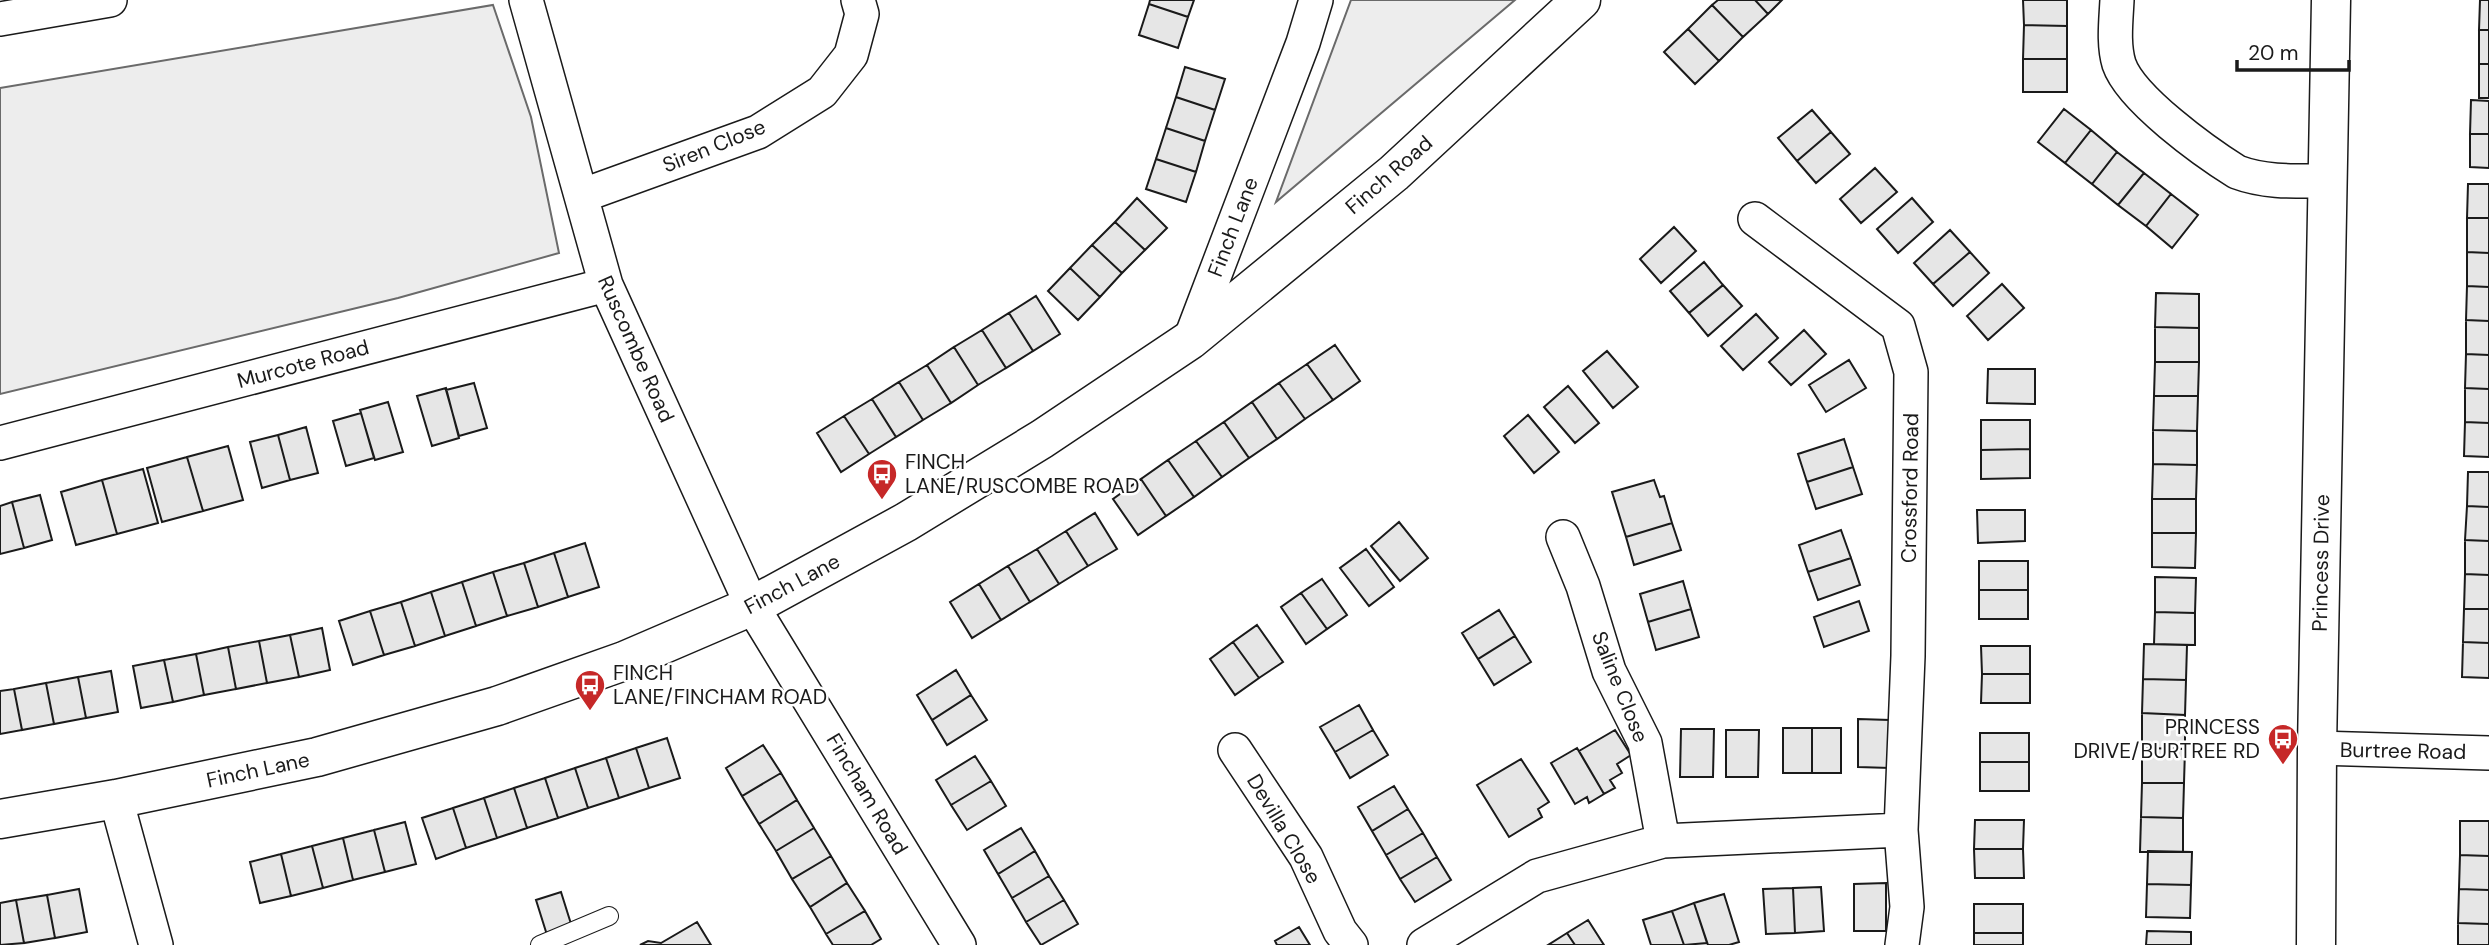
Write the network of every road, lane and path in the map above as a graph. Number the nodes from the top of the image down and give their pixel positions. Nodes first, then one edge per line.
1 (110, 0) edge
2 (526, 0) edge
3 (858, 0) edge
4 (1316, 0) edge
5 (1580, 0) edge
6 (2117, 0) edge
7 (2331, 0) edge
8 (0, 19) edge
9 (2329, 181) junction
10 (581, 196) junction
11 (1755, 219) dead end
12 (606, 285) junction
13 (1190, 340) junction
14 (0, 443) edge
15 (1563, 537) dead end
16 (752, 606) junction
17 (2317, 748) junction
18 (1235, 750) dead end
19 (2489, 753) edge
20 (116, 799) junction
21 (0, 819) edge
22 (1901, 830) junction
23 (1663, 841) junction
24 (609, 916) dead end
25 (156, 945) edge
26 (540, 945) edge
27 (959, 945) edge
28 (1351, 945) edge
29 (1424, 945) edge
30 (1902, 945) edge
31 (2316, 945) edge

1 - 8 street
2 - 10 street, Ruscombe Road
3 - 10 street, Siren Close
4 - 13 street, Finch Lane
5 - 13 street, Finch Road
6 - 9 street
7 - 9 street, Princess Drive
9 - 17 street, Princess Drive
10 - 12 street, Ruscombe Road
11 - 22 street, Crossford Road
12 - 14 street, Murcote Road
12 - 16 street, Ruscombe Road
13 - 16 street, Finch Lane
15 - 23 street, Saline Close
16 - 20 street, Finch Lane
16 - 27 street, Fincham Road
17 - 19 street, Burtree Road
17 - 31 street, Princess Drive
18 - 28 street, Devilla Close
20 - 21 street, Finch Lane
20 - 25 street
22 - 23 street
22 - 30 street, Crossford Road
23 - 29 street
24 - 26 lane

